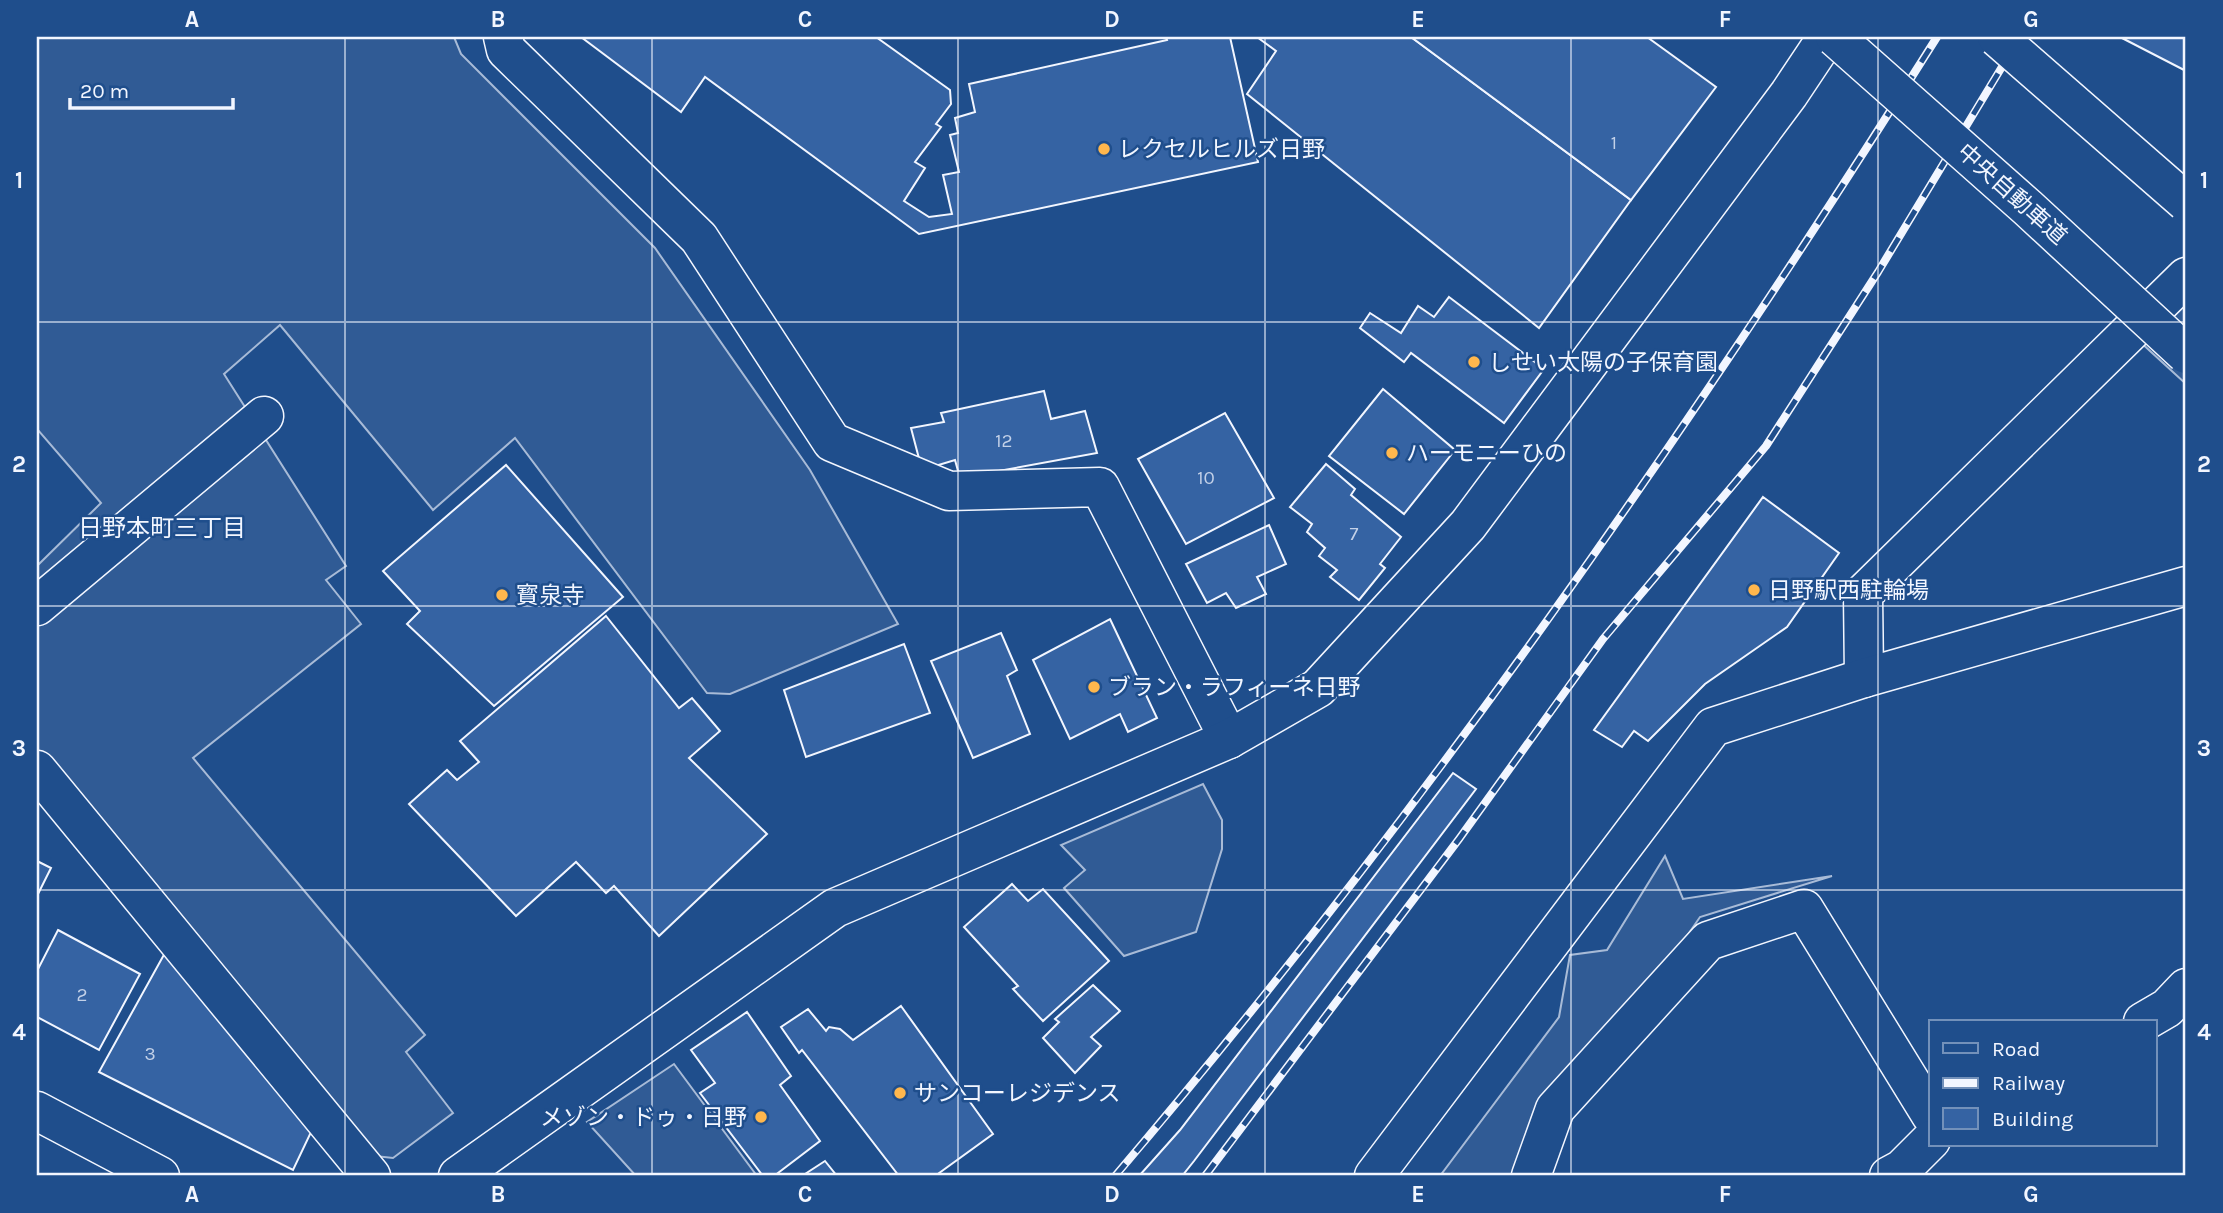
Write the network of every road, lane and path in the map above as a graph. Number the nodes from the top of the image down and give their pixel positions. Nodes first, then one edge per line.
1 (503, 37) edge
2 (1827, 37) edge
3 (1835, 37) edge
4 (1997, 37) edge
5 (2186, 202) edge
6 (2186, 277) edge
7 (2186, 354) edge
8 (264, 416) dead end
9 (2186, 586) edge
10 (37, 606) edge
11 (1864, 677) junction
12 (1229, 738) junction
13 (37, 770) edge
14 (37, 1111) edge
15 (1929, 1112) edge
16 (1929, 1142) edge
17 (1900, 1174) edge
18 (160, 1176) edge
19 (371, 1176) edge
20 (458, 1176) edge
21 (1374, 1176) edge
22 (1531, 1176) edge

1 - 12 main road
2 - 12 main road
3 - 7 main road, 中央自動車道, bridge
4 - 5 main road, bridge
6 - 11 main road
8 - 10 main road
9 - 11 main road
11 - 21 main road
12 - 20 main road
13 - 19 main road
14 - 18 main road
15 - 22 main road
16 - 17 main road

